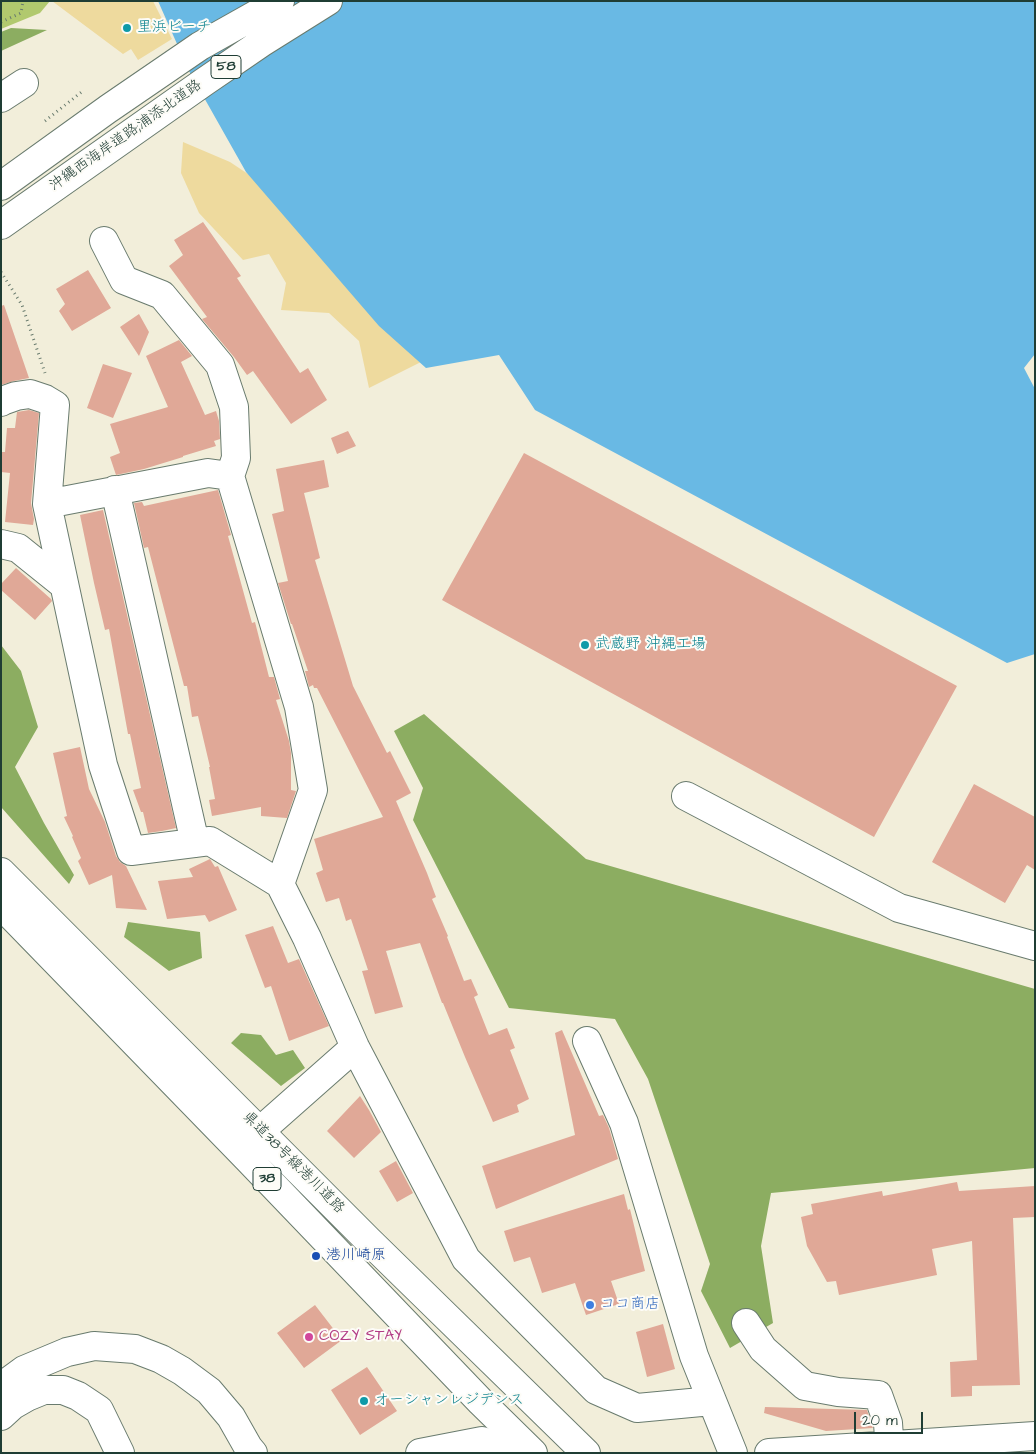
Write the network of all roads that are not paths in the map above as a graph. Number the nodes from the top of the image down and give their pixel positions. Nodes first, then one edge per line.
1 (280, 1) edge
2 (328, 1) edge
3 (24, 83) dead end
4 (1, 98) edge
5 (1, 186) edge
6 (1, 224) edge
7 (104, 241) dead end
8 (1, 402) edge
9 (230, 476) junction
10 (115, 490) junction
11 (47, 504) junction
12 (1, 544) edge
13 (64, 585) junction
14 (686, 796) dead end
15 (196, 843) junction
16 (1, 872) edge
17 (280, 884) junction
18 (1, 905) edge
19 (1035, 946) edge
20 (587, 1041) dead end
21 (355, 1047) junction
22 (260, 1131) junction
23 (746, 1324) dead end
24 (1, 1387) edge
25 (712, 1401) junction
26 (1, 1416) edge
27 (1035, 1436) edge
28 (890, 1449) edge
29 (120, 1453) edge
30 (253, 1453) edge
31 (420, 1453) edge
32 (517, 1453) edge
33 (533, 1453) edge
34 (586, 1453) edge
35 (733, 1453) edge
36 (769, 1453) edge

1 - 5 main road, 沖縄西海岸道路;浦添北道路 / 58
2 - 6 main road, 沖縄西海岸道路;浦添北道路 / 58
3 - 4 main road
7 - 9 main road
8 - 11 main road
9 - 10 main road
9 - 17 main road
10 - 11 main road
10 - 15 main road
11 - 13 main road
12 - 13 main road
13 - 15 main road
14 - 19 main road
15 - 17 main road
16 - 22 main road, 県道38号線港川道路 / 38
17 - 21 main road
18 - 33 main road, 県道38号線港川道路 / 38
20 - 25 main road
21 - 22 main road
21 - 25 main road
22 - 34 main road, 県道38号線港川道路 / 38
23 - 28 main road
24 - 30 main road
25 - 35 main road
26 - 29 main road
27 - 28 main road
28 - 36 main road
31 - 32 main road

